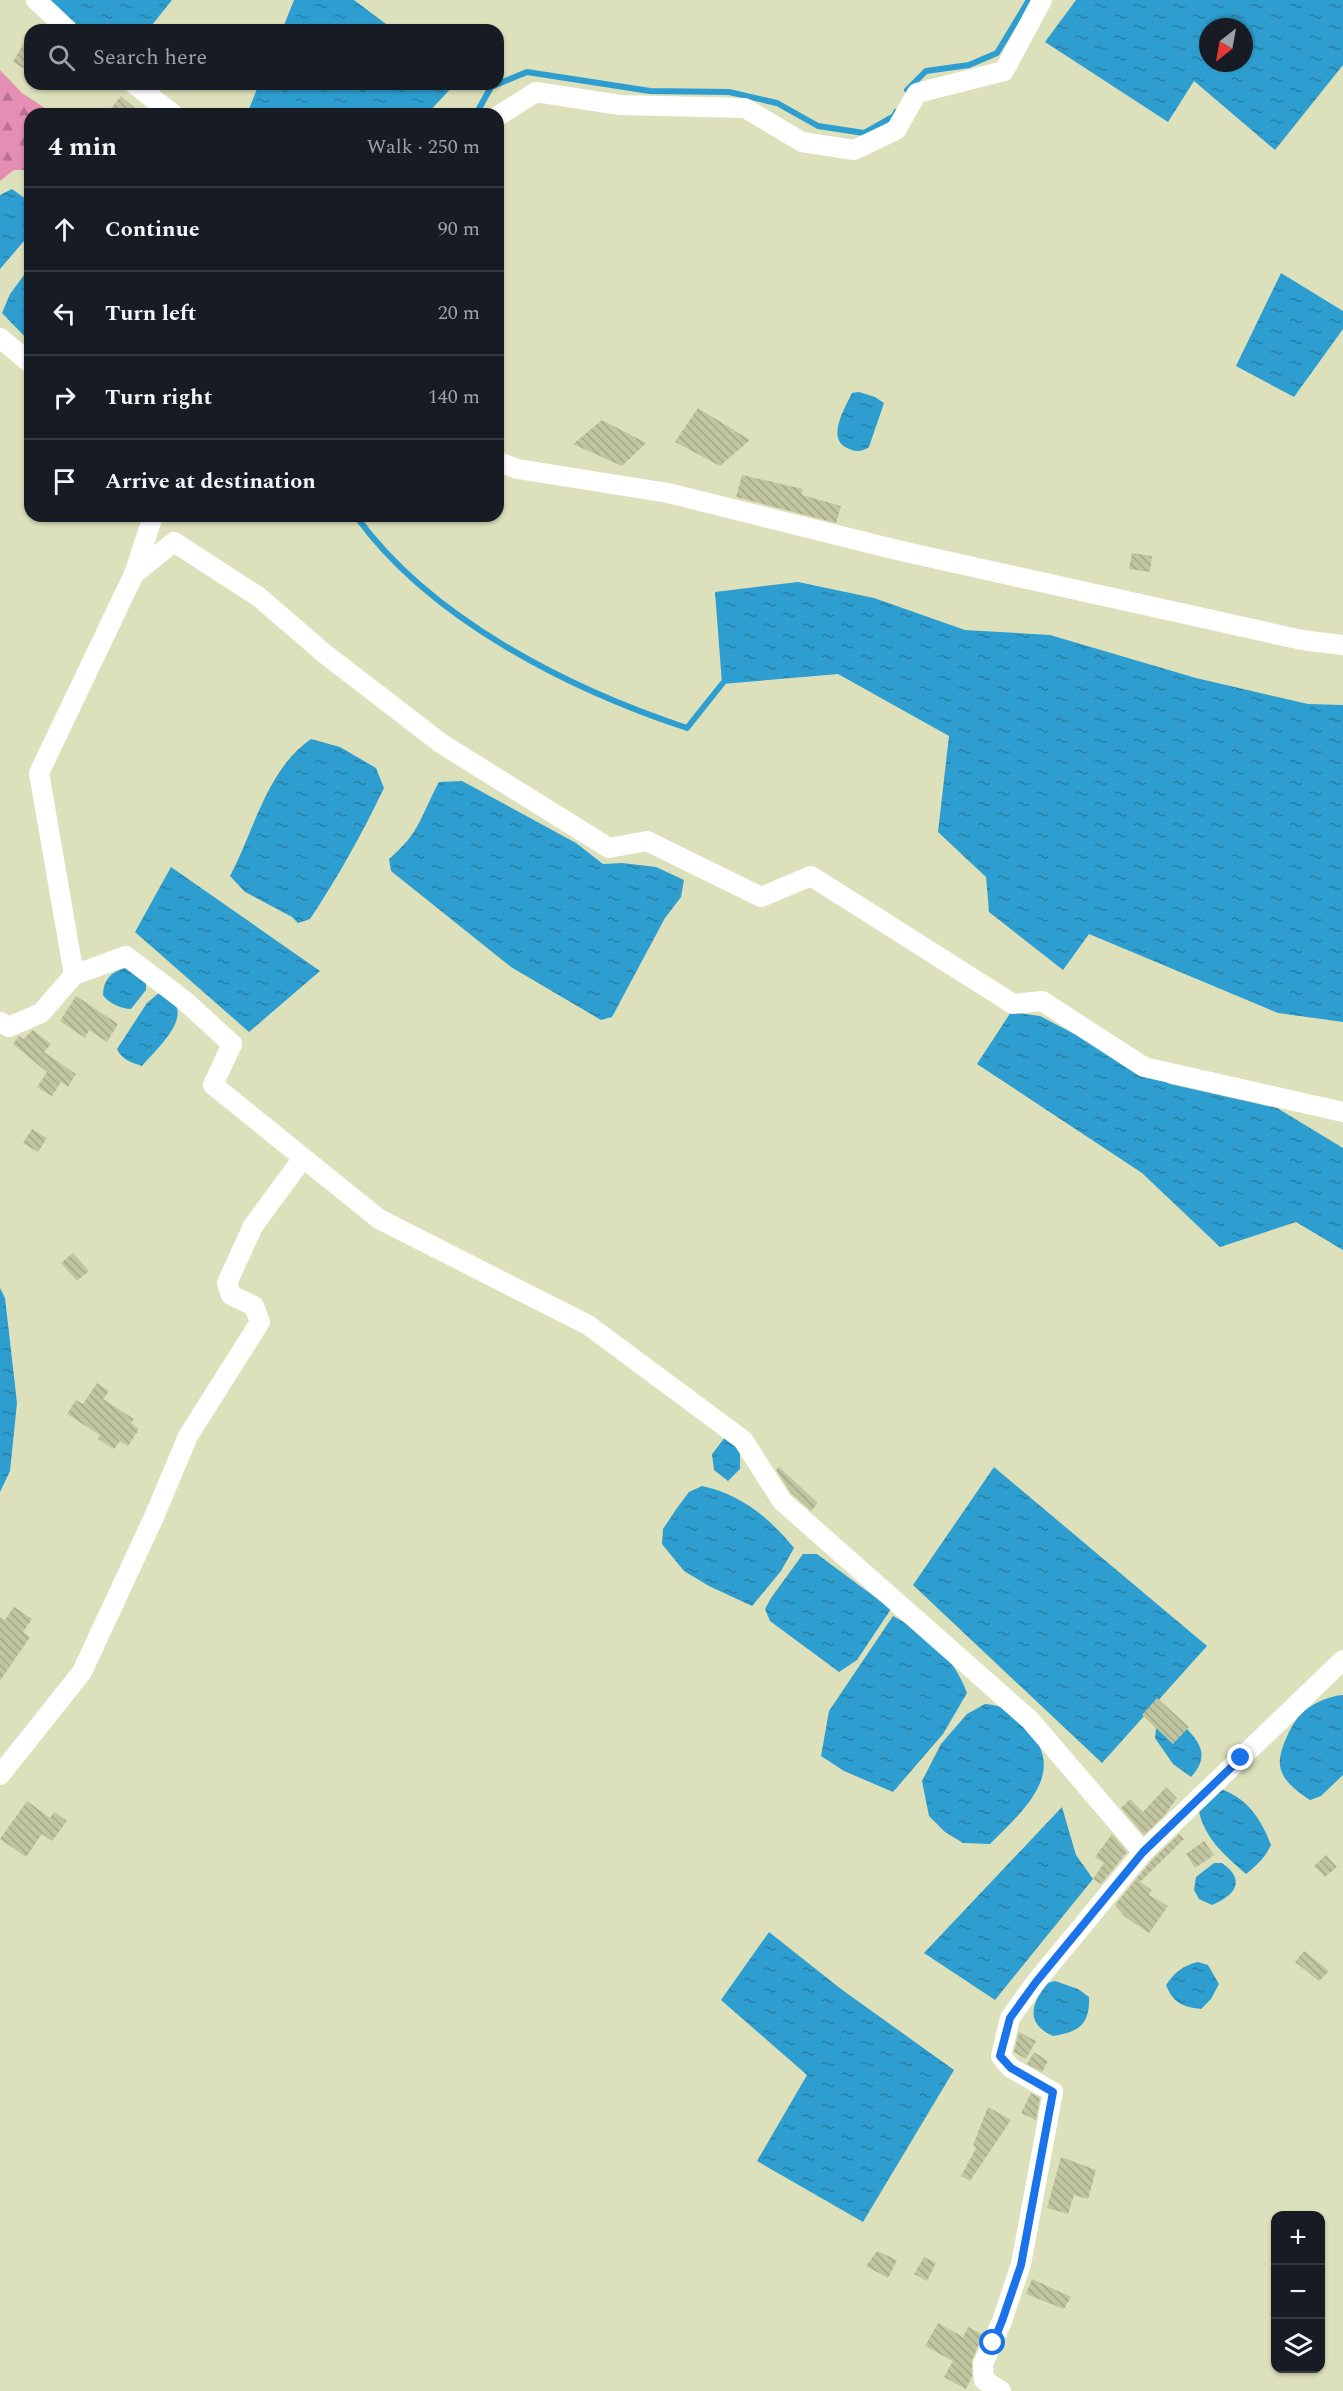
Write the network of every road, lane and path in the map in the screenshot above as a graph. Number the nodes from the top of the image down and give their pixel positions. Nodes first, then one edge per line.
1 (36, 0) edge
2 (1042, 0) edge
3 (62, 24) edge
4 (142, 90) edge
5 (165, 108) edge
6 (504, 112) edge
7 (0, 338) edge
8 (24, 358) edge
9 (504, 464) edge
10 (151, 522) edge
11 (134, 574) junction
12 (1343, 645) edge
13 (74, 975) junction
14 (0, 1022) edge
15 (1343, 1112) edge
16 (303, 1158) junction
17 (1343, 1659) edge
18 (0, 1775) edge
19 (1143, 1852) junction
20 (1001, 2391) edge

1 - 3 street
2 - 6 street
4 - 5 street
7 - 8 street
9 - 12 street
10 - 11 street
11 - 13 street
11 - 15 street
13 - 14 street
13 - 16 street
16 - 18 street
16 - 19 street
17 - 19 street
19 - 20 street

